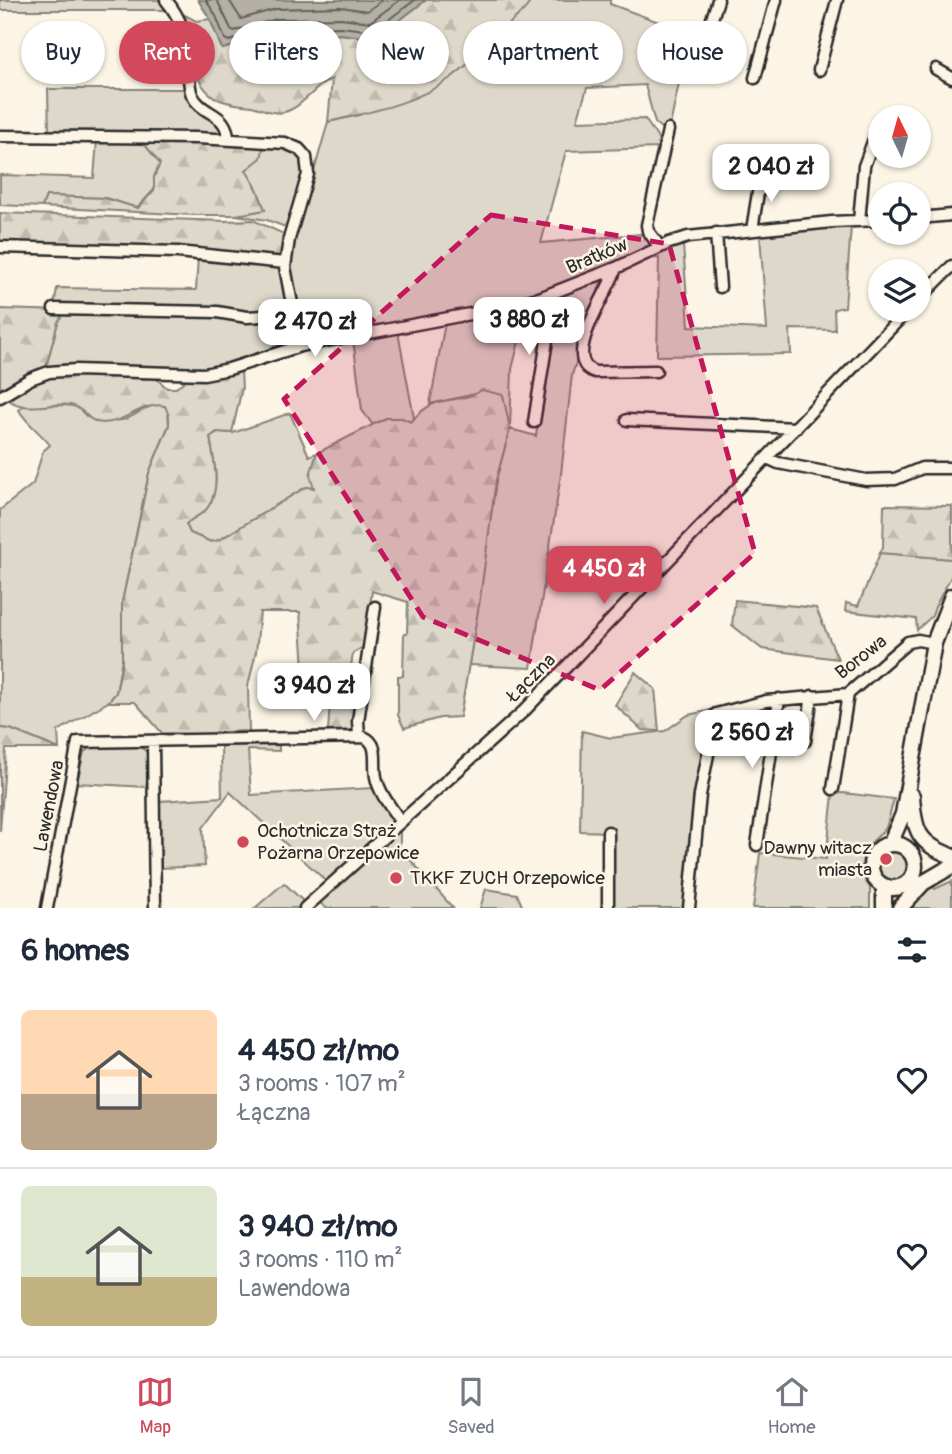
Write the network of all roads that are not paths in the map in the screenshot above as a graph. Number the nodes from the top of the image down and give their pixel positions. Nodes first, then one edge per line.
1 (166, 0) edge
2 (718, 0) edge
3 (776, 0) edge
4 (837, 0) edge
5 (711, 21) edge
6 (936, 69) dead end
7 (819, 70) dead end
8 (755, 78) dead end
9 (952, 78) edge
10 (668, 130) dead end
11 (0, 136) edge
12 (228, 140) junction
13 (868, 155) edge
14 (761, 174) dead end
15 (952, 215) edge
16 (931, 217) edge
17 (859, 220) junction
18 (868, 220) edge
19 (752, 230) junction
20 (716, 233) junction
21 (0, 247) edge
22 (660, 247) junction
23 (285, 263) junction
24 (952, 265) edge
25 (616, 268) junction
26 (720, 287) dead end
27 (931, 287) edge
28 (552, 293) junction
29 (54, 309) dead end
30 (293, 314) junction
31 (897, 322) edge
32 (300, 346) junction
33 (656, 371) dead end
34 (0, 397) edge
35 (626, 419) dead end
36 (534, 422) dead end
37 (796, 428) junction
38 (767, 458) junction
39 (952, 468) edge
40 (952, 596) edge
41 (375, 607) dead end
42 (934, 643) junction
43 (848, 694) junction
44 (813, 696) junction
45 (779, 699) junction
46 (359, 736) junction
47 (805, 741) dead end
48 (152, 743) junction
49 (909, 774) junction
50 (833, 789) dead end
51 (401, 822) junction
52 (608, 832) dead end
53 (757, 845) dead end
54 (906, 855) junction
55 (952, 860) edge
56 (891, 887) junction
57 (47, 908) edge
58 (155, 908) edge
59 (305, 908) edge
60 (608, 908) edge
61 (690, 908) edge
62 (884, 908) edge
63 (893, 908) edge
64 (900, 908) edge

1 - 12 street
2 - 5 street
3 - 8 street
4 - 7 street
6 - 9 street
10 - 22 street, Bratków
11 - 12 street
12 - 23 street
13 - 17 street
14 - 19 street
15 - 16 street
17 - 18 street, Bratków
17 - 19 street, Bratków
19 - 20 street, Bratków
20 - 22 street, Bratków
20 - 26 street
21 - 23 street
22 - 25 street, Bratków
23 - 30 street
24 - 27 street
25 - 28 street, Bratków
25 - 33 street
28 - 32 street, Bratków
28 - 36 street
29 - 30 street
30 - 32 street
31 - 37 street, Łączna
32 - 34 street, Bratków
35 - 37 street
37 - 38 street, Łączna
38 - 39 street
38 - 51 street, Łączna
40 - 42 main road
41 - 46 street
42 - 43 street, Borowa
42 - 49 main road
43 - 44 street, Borowa
43 - 50 street
44 - 45 street, Borowa
44 - 47 street
45 - 53 street
45 - 61 street, Borowa
46 - 48 street, Lawendowa
46 - 51 street
48 - 57 street, Lawendowa
48 - 58 street
49 - 54 main road
49 - 55 main road
51 - 59 street, Łączna
52 - 60 street
54 - 55 main road
54 - 56 main road
54 - 56 main road
55 - 64 main road
56 - 62 main road
56 - 63 main road

